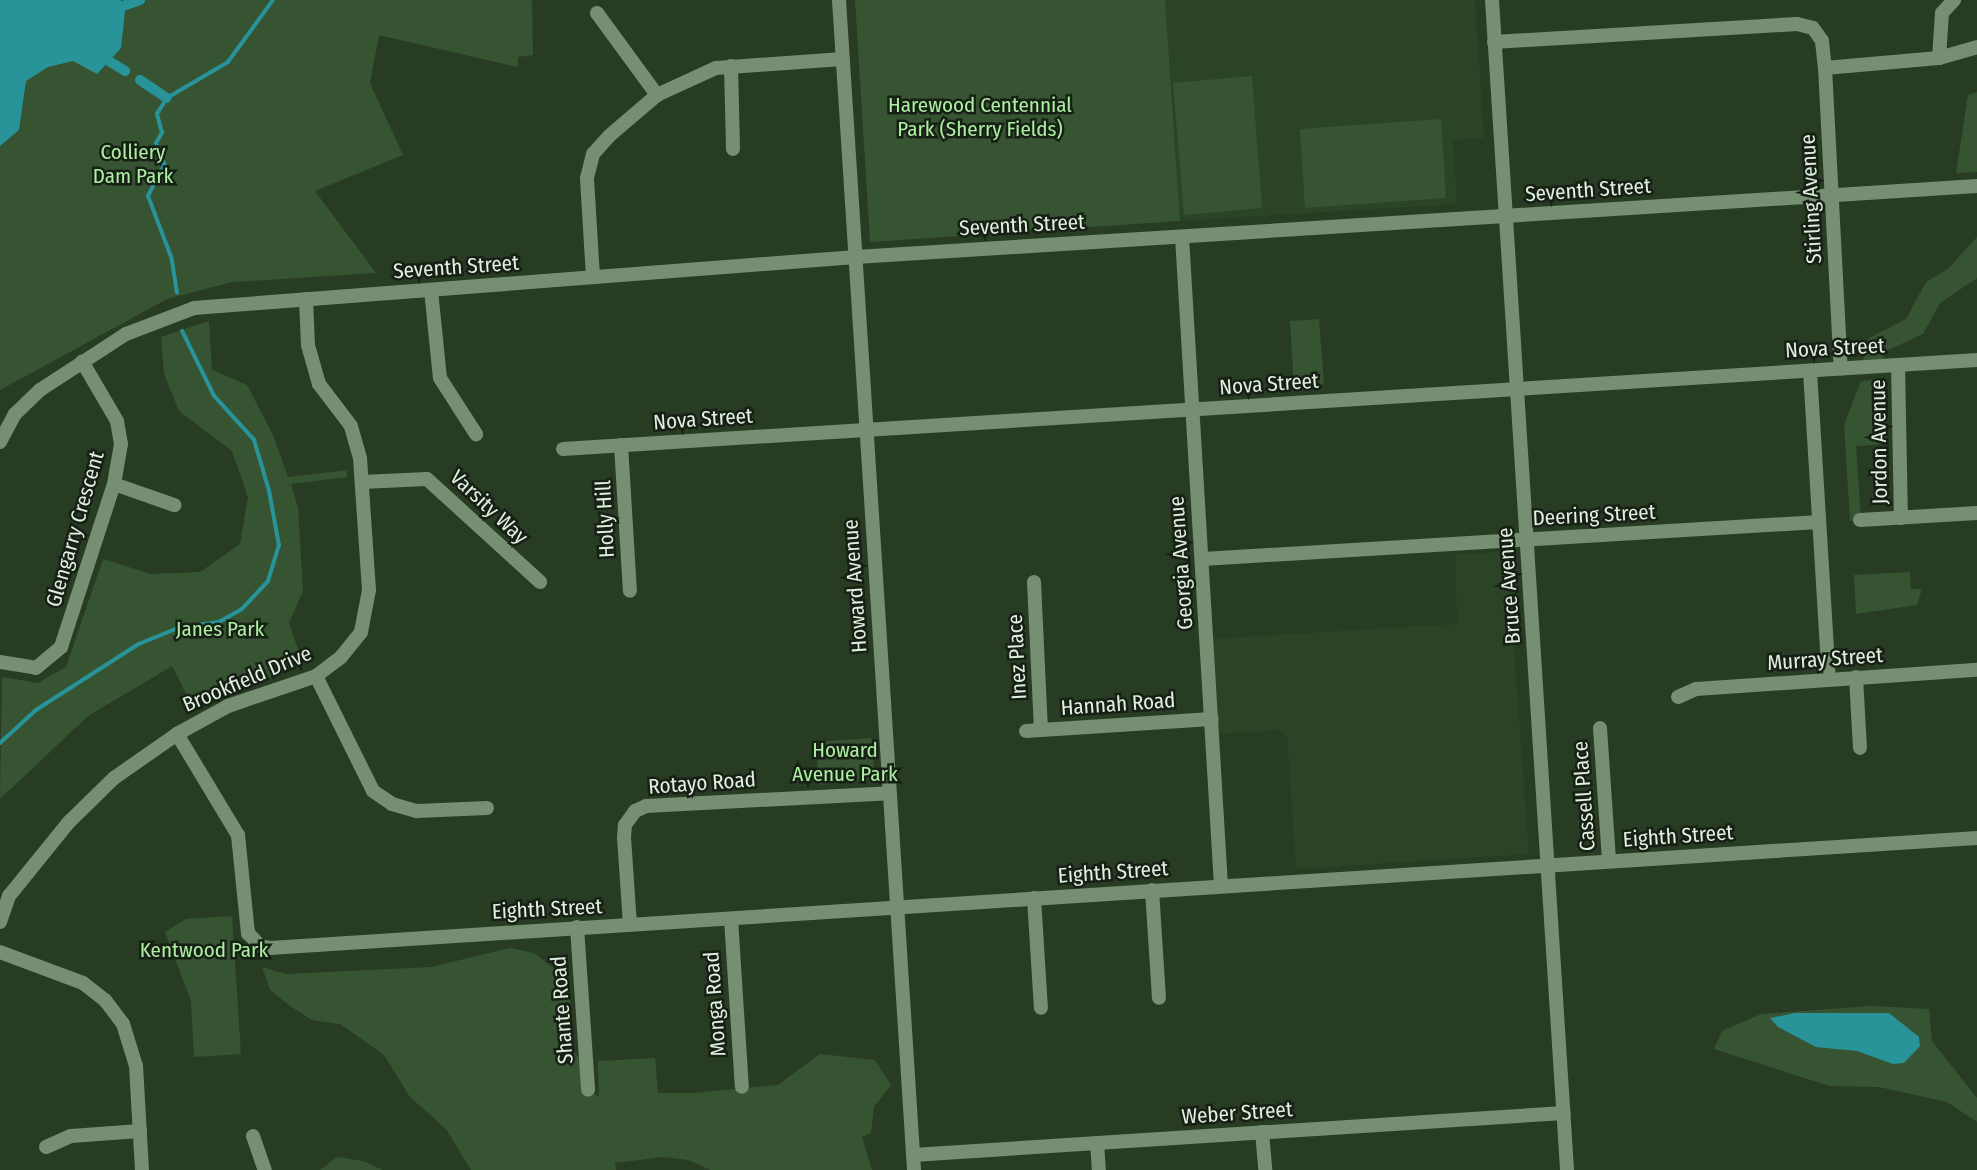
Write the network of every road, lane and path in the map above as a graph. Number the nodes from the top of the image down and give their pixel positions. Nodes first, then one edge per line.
1 (839, 0) edge
2 (1492, 0) edge
3 (1954, 0) edge
4 (597, 13) dead end
5 (1494, 42) junction
6 (1977, 47) edge
7 (1939, 58) junction
8 (843, 59) junction
9 (731, 66) junction
10 (1825, 68) junction
11 (657, 95) junction
12 (733, 149) dead end
13 (1975, 186) edge
14 (1832, 196) junction
15 (1506, 216) junction
16 (1182, 236) junction
17 (856, 257) junction
18 (593, 277) junction
19 (431, 289) junction
20 (306, 299) junction
21 (1977, 360) edge
22 (82, 361) junction
23 (1898, 365) junction
24 (1841, 369) junction
25 (1810, 371) junction
26 (1517, 389) junction
27 (1195, 409) junction
28 (867, 430) junction
29 (477, 434) dead end
30 (0, 442) edge
31 (621, 445) junction
32 (563, 449) dead end
33 (362, 482) junction
34 (114, 484) junction
35 (174, 505) dead end
36 (1977, 513) edge
37 (1901, 517) junction
38 (1860, 520) dead end
39 (1819, 522) junction
40 (1527, 540) junction
41 (1203, 559) junction
42 (540, 582) dead end
43 (1034, 582) dead end
44 (630, 591) dead end
45 (0, 662) edge
46 (1977, 670) edge
47 (316, 676) junction
48 (1856, 677) junction
49 (1829, 679) junction
50 (1678, 697) dead end
51 (1212, 719) junction
52 (1600, 728) dead end
53 (1041, 730) junction
54 (1026, 731) dead end
55 (177, 734) junction
56 (1860, 748) dead end
57 (891, 793) junction
58 (487, 808) dead end
59 (1977, 838) edge
60 (1609, 861) junction
61 (1548, 865) junction
62 (1221, 886) junction
63 (1152, 890) junction
64 (1034, 898) junction
65 (896, 907) junction
66 (731, 919) junction
67 (0, 922) edge
68 (630, 925) junction
69 (577, 927) junction
70 (0, 952) edge
71 (1158, 998) dead end
72 (1041, 1008) dead end
73 (742, 1087) dead end
74 (588, 1090) dead end
75 (1564, 1113) junction
76 (140, 1131) junction
77 (1262, 1132) junction
78 (253, 1136) dead end
79 (1097, 1143) junction
80 (46, 1147) dead end
81 (914, 1163) edge
82 (142, 1170) edge
83 (265, 1170) edge
84 (1099, 1170) edge
85 (1265, 1170) edge
86 (1567, 1170) edge

1 - 8 street, Howard Avenue
2 - 5 street, Bruce Avenue
3 - 7 street
4 - 11 street
5 - 10 street, Stirling Avenue
5 - 15 street, Bruce Avenue
6 - 7 street
7 - 10 street
8 - 9 street
8 - 17 street, Howard Avenue
9 - 11 street
9 - 12 street
10 - 14 street, Stirling Avenue
11 - 18 street
13 - 14 street, Seventh Street
14 - 15 street, Seventh Street
14 - 24 street, Stirling Avenue
15 - 16 street, Seventh Street
15 - 26 street, Bruce Avenue
16 - 17 street, Seventh Street
16 - 27 street, Georgia Avenue
17 - 18 street, Seventh Street
17 - 28 street, Howard Avenue
18 - 19 street, Seventh Street
19 - 20 street, Seventh Street
19 - 29 street
20 - 22 street, Seventh Street
20 - 33 street, Brookfield Drive
21 - 23 street, Nova Street
22 - 30 street, Seventh Street
22 - 34 street, Glengarry Crescent
23 - 24 street, Nova Street
23 - 37 street, Jordon Avenue
24 - 25 street, Nova Street
25 - 26 street, Nova Street
25 - 39 street
26 - 27 street, Nova Street
26 - 40 street, Bruce Avenue
27 - 28 street, Nova Street
27 - 41 street, Georgia Avenue
28 - 31 street, Nova Street
28 - 57 street, Howard Avenue
31 - 32 street, Nova Street
31 - 44 street, Holly Hill
33 - 42 street, Varsity Way
33 - 47 street, Brookfield Drive
34 - 35 street
34 - 45 street, Glengarry Crescent
36 - 37 street
37 - 38 street
39 - 40 street, Deering Street
39 - 49 street
40 - 41 street, Deering Street
40 - 61 street, Bruce Avenue
41 - 51 street, Georgia Avenue
43 - 53 street, Inez Place
46 - 48 street, Murray Street
47 - 55 street, Brookfield Drive
47 - 58 street
48 - 49 street, Murray Street
48 - 56 street
49 - 50 street, Murray Street
51 - 53 street, Hannah Road
51 - 62 street, Georgia Avenue
52 - 60 street, Cassell Place
53 - 54 street, Hannah Road
55 - 67 street, Brookfield Drive
55 - 69 street, Eighth Street
57 - 65 street, Howard Avenue
57 - 68 street, Rotayo Road
59 - 60 street, Eighth Street
60 - 61 street, Eighth Street
61 - 62 street, Eighth Street
61 - 75 street, Bruce Avenue
62 - 63 street, Eighth Street
63 - 64 street, Eighth Street
63 - 71 street
64 - 65 street, Eighth Street
64 - 72 street
65 - 66 street, Eighth Street
65 - 81 street, Howard Avenue
66 - 68 street, Eighth Street
66 - 73 street, Monga Road
68 - 69 street, Eighth Street
69 - 74 street, Shante Road
70 - 76 street
75 - 77 street, Weber Street
75 - 86 street, Bruce Avenue
76 - 80 street
76 - 82 street
77 - 79 street, Weber Street
77 - 85 street
78 - 83 street
79 - 81 street, Weber Street
79 - 84 street

